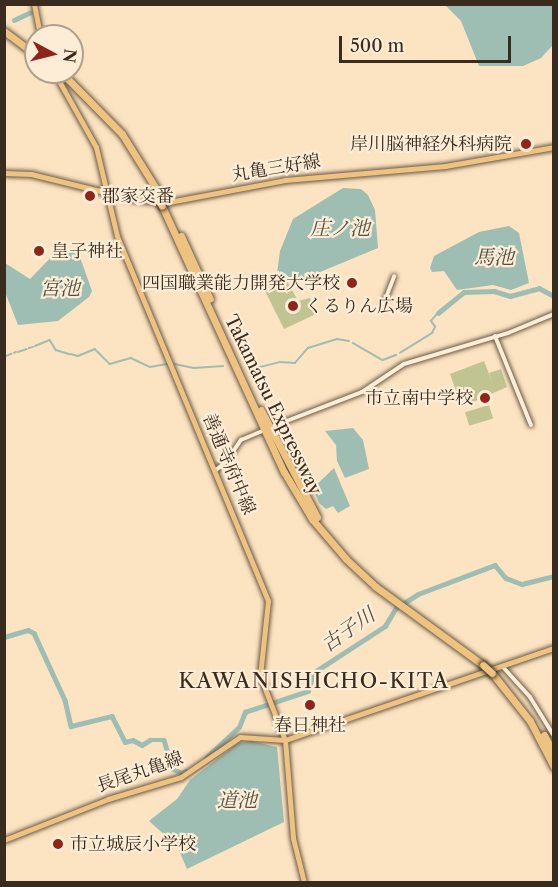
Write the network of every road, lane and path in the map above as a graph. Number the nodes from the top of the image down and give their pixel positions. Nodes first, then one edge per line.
1 (34, 4) edge
2 (38, 24) edge
3 (4, 30) edge
4 (24, 45) edge
5 (64, 84) edge
6 (70, 84) edge
7 (554, 147) edge
8 (4, 172) edge
9 (108, 193) junction
10 (394, 276) dead end
11 (382, 308) dead end
12 (554, 314) edge
13 (495, 336) junction
14 (531, 425) dead end
15 (271, 428) dead end
16 (262, 431) dead end
17 (216, 470) junction
18 (554, 648) edge
19 (501, 665) junction
20 (493, 672) junction
21 (554, 736) edge
22 (285, 740) junction
23 (554, 754) edge
24 (554, 767) edge
25 (4, 840) edge
26 (304, 882) edge

1 - 2 main road
3 - 4 highway
5 - 9 main road, 善通寺府中線
6 - 20 highway, Takamatsu Expressway, bridge
7 - 9 main road, 丸亀三好線
8 - 9 main road, 丸亀三好線
9 - 17 main road, 善通寺府中線
10 - 11 street
12 - 13 street
13 - 14 street
13 - 15 street
16 - 17 street
17 - 22 main road, 善通寺府中線
18 - 19 main road, 長尾丸亀線
19 - 21 street
19 - 22 main road, 長尾丸亀線
20 - 23 highway, Takamatsu Expressway
20 - 24 highway, Takamatsu Expressway
22 - 25 main road, 長尾丸亀線
22 - 26 main road, 善通寺府中線

